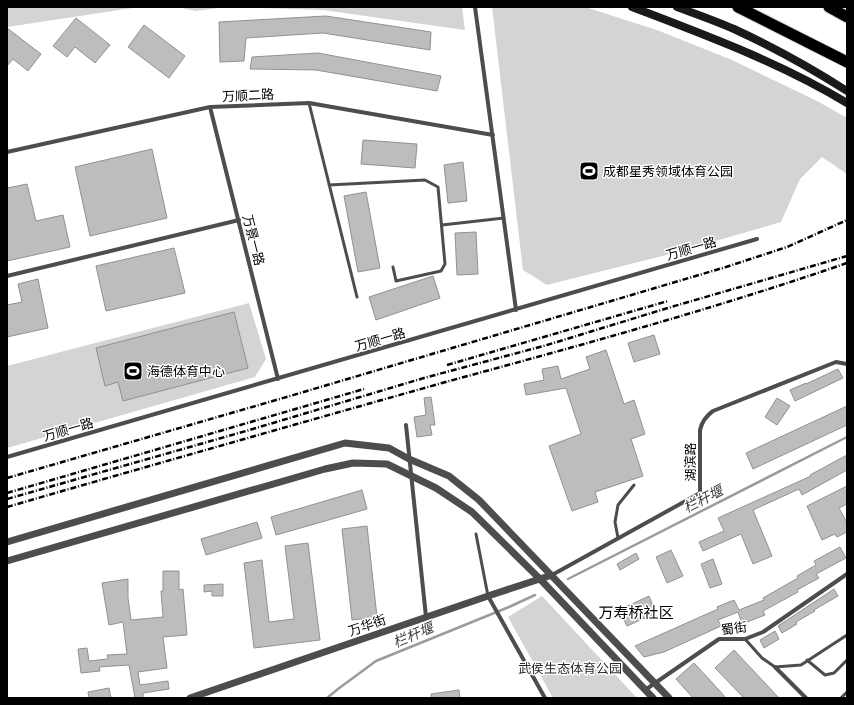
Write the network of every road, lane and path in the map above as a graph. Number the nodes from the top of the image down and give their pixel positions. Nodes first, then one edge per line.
1 (475, 7) edge
2 (632, 7) edge
3 (677, 7) edge
4 (738, 7) edge
5 (828, 7) edge
6 (847, 16) edge
7 (847, 62) edge
8 (847, 91) edge
9 (309, 103) junction
10 (847, 103) edge
11 (210, 107) junction
12 (493, 135) junction
13 (7, 152) edge
14 (329, 185) junction
15 (504, 218) junction
16 (239, 220) junction
17 (442, 226) junction
18 (757, 239) dead end
19 (393, 267) dead end
20 (7, 276) edge
21 (357, 297) dead end
22 (516, 310) junction
23 (847, 364) edge
24 (278, 379) junction
25 (406, 425) dead end
26 (7, 457) edge
27 (410, 459) junction
28 (411, 476) junction
29 (634, 485) dead end
30 (476, 534) dead end
31 (618, 538) junction
32 (7, 542) edge
33 (7, 561) edge
34 (847, 574) edge
35 (552, 575) junction
36 (540, 578) junction
37 (488, 596) junction
38 (426, 617) junction
39 (847, 635) edge
40 (745, 639) junction
41 (808, 660) junction
42 (847, 660) edge
43 (775, 667) junction
44 (654, 682) junction
45 (645, 690) junction
46 (847, 692) edge
47 (190, 698) edge
48 (545, 698) edge
49 (653, 698) edge
50 (668, 698) edge
51 (806, 698) edge
52 (842, 698) edge

1 - 12 street
2 - 10 main road
3 - 8 main road
4 - 7 highway
5 - 6 highway
9 - 11 street, 万顺二路
9 - 12 street, 万顺二路
9 - 14 lane
11 - 13 street, 万顺二路
11 - 16 street, 万景一路
12 - 15 street
14 - 17 lane
14 - 21 lane
15 - 17 lane
15 - 22 street
16 - 20 street
16 - 24 street, 万景一路
17 - 19 lane
18 - 22 street, 万顺一路
22 - 24 street, 万顺一路
23 - 31 street, 湖滨路
24 - 26 street, 万顺一路
25 - 27 street
27 - 28 street
27 - 32 street
27 - 35 street
28 - 33 street
28 - 36 street
28 - 38 street
29 - 31 lane
30 - 37 lane
31 - 35 street, 湖滨路
34 - 40 street, 蜀街
35 - 36 street, 万华街
35 - 44 street
36 - 37 street, 万华街
36 - 45 street
37 - 38 street, 万华街
37 - 48 street
38 - 47 street, 万华街
39 - 41 lane
40 - 43 lane
40 - 44 street, 蜀街
41 - 42 lane
41 - 43 lane
43 - 51 street
44 - 45 street, 蜀街
44 - 50 street
45 - 49 street
46 - 52 lane

